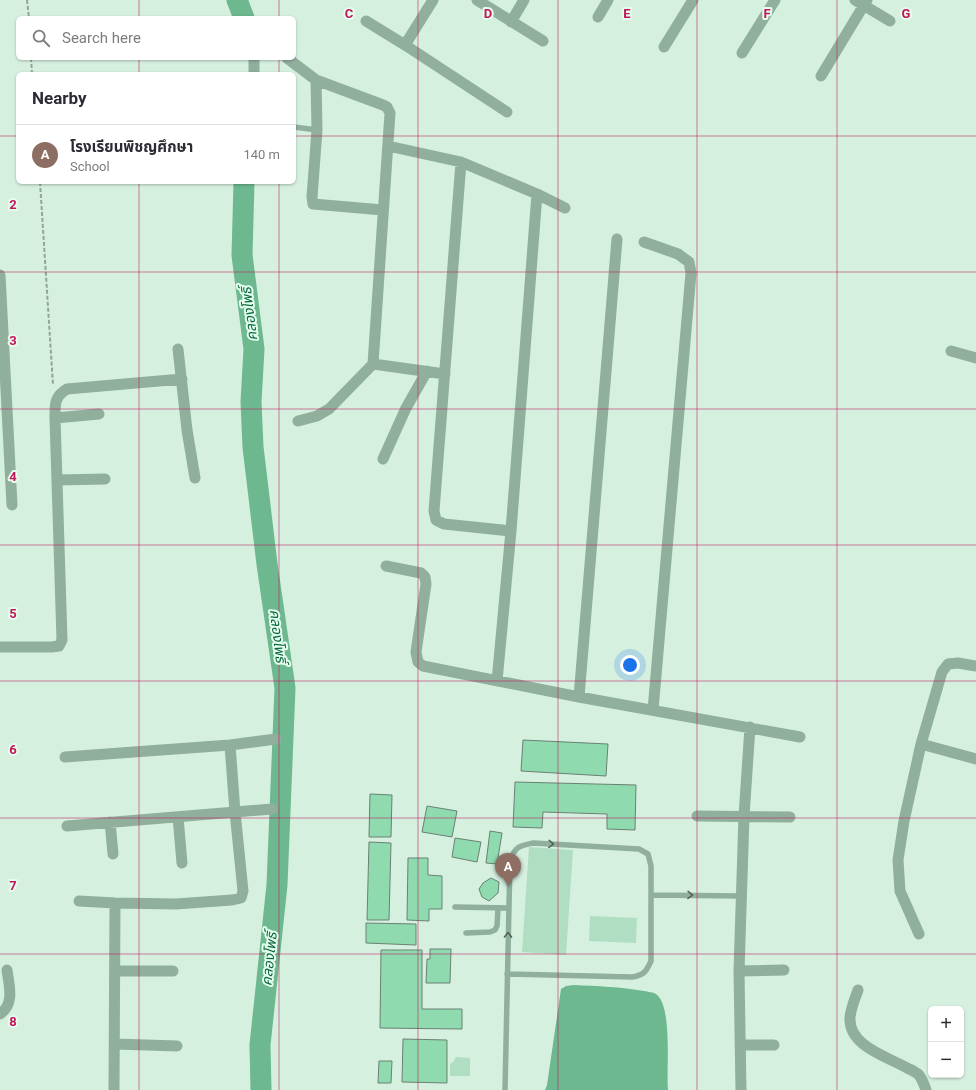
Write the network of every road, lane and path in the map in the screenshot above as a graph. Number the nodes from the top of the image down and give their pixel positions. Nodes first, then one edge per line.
1 (28, 0) edge
2 (433, 0) edge
3 (476, 0) edge
4 (524, 0) edge
5 (608, 0) edge
6 (693, 0) edge
7 (775, 0) edge
8 (862, 2) edge
9 (29, 16) edge
10 (598, 17) dead end
11 (366, 21) dead end
12 (890, 21) dead end
13 (510, 22) junction
14 (543, 41) dead end
15 (405, 45) junction
16 (664, 46) dead end
17 (742, 53) dead end
18 (31, 60) edge
19 (254, 60) edge
20 (290, 60) edge
21 (32, 72) edge
22 (254, 72) edge
23 (820, 76) dead end
24 (316, 80) junction
25 (507, 112) dead end
26 (296, 127) edge
27 (317, 130) junction
28 (388, 146) junction
29 (461, 162) junction
30 (40, 184) edge
31 (537, 194) junction
32 (565, 208) dead end
33 (383, 210) junction
34 (617, 238) dead end
35 (644, 242) dead end
36 (0, 275) edge
37 (178, 349) dead end
38 (951, 351) dead end
39 (976, 358) edge
40 (373, 364) junction
41 (427, 371) junction
42 (445, 374) junction
43 (182, 379) junction
44 (3, 390) edge
45 (55, 402) junction
46 (99, 414) dead end
47 (55, 418) junction
48 (298, 421) dead end
49 (383, 459) dead end
50 (195, 478) dead end
51 (105, 479) dead end
52 (57, 480) junction
53 (12, 505) dead end
54 (511, 531) junction
55 (386, 566) dead end
56 (0, 647) edge
57 (976, 666) edge
58 (497, 681) junction
59 (579, 697) junction
60 (653, 710) junction
61 (750, 727) junction
62 (800, 737) dead end
63 (276, 739) dead end
64 (230, 744) junction
65 (920, 744) junction
66 (65, 757) dead end
67 (976, 759) edge
68 (272, 809) dead end
69 (235, 812) junction
70 (697, 816) dead end
71 (744, 816) junction
72 (178, 817) junction
73 (790, 817) dead end
74 (110, 822) junction
75 (67, 826) dead end
76 (114, 854) dead end
77 (182, 863) dead end
78 (651, 895) junction
79 (741, 896) junction
80 (79, 901) dead end
81 (115, 903) junction
82 (456, 907) dead end
83 (498, 908) junction
84 (509, 908) junction
85 (466, 933) dead end
86 (919, 934) dead end
87 (7, 970) dead end
88 (784, 970) dead end
89 (115, 971) junction
90 (173, 971) dead end
91 (739, 971) junction
92 (507, 974) junction
93 (858, 990) dead end
94 (0, 1014) edge
95 (115, 1044) junction
96 (740, 1045) junction
97 (774, 1045) dead end
98 (177, 1046) dead end
99 (114, 1090) edge
100 (505, 1090) edge
101 (740, 1090) edge
102 (926, 1090) edge

1 - 9 path
2 - 15 street
3 - 13 street
4 - 13 street
5 - 10 street
6 - 16 street
7 - 17 street
8 - 12 street
8 - 23 street
11 - 15 street
13 - 14 street
15 - 25 street
18 - 21 path
19 - 22 street
20 - 24 street
24 - 27 street
24 - 28 street
26 - 27 lane
27 - 33 street
28 - 29 street
28 - 33 street
29 - 31 street
29 - 42 street
30 - 45 path
31 - 32 street
31 - 54 street
33 - 40 street
34 - 59 street
35 - 60 street
36 - 44 street
37 - 43 street
38 - 39 street
40 - 41 street
40 - 48 street
41 - 42 street
41 - 49 street
42 - 54 street
43 - 45 street
43 - 50 street
44 - 53 street
45 - 47 street
46 - 47 street
47 - 52 street
51 - 52 street
52 - 56 street
54 - 58 street
55 - 58 street
57 - 65 street
58 - 59 street
59 - 60 street
60 - 61 street
61 - 62 street
61 - 71 street
63 - 64 street
64 - 66 street
64 - 69 street
65 - 67 street
65 - 86 street
68 - 69 street
69 - 72 street
69 - 81 street
70 - 71 street
71 - 73 street
71 - 79 street
72 - 74 street
72 - 77 street
74 - 75 street
74 - 76 street
78 -> 79 lane
84 -> 78 lane
78 - 92 lane
79 - 91 street
80 - 81 street
81 - 89 street
82 - 83 lane
83 - 84 lane
83 - 85 lane
92 -> 84 lane
87 - 94 street
88 - 91 street
89 - 90 street
89 - 95 street
91 - 96 street
92 - 100 lane
93 - 102 street
95 - 98 street
95 - 99 street
96 - 97 street
96 - 101 street

